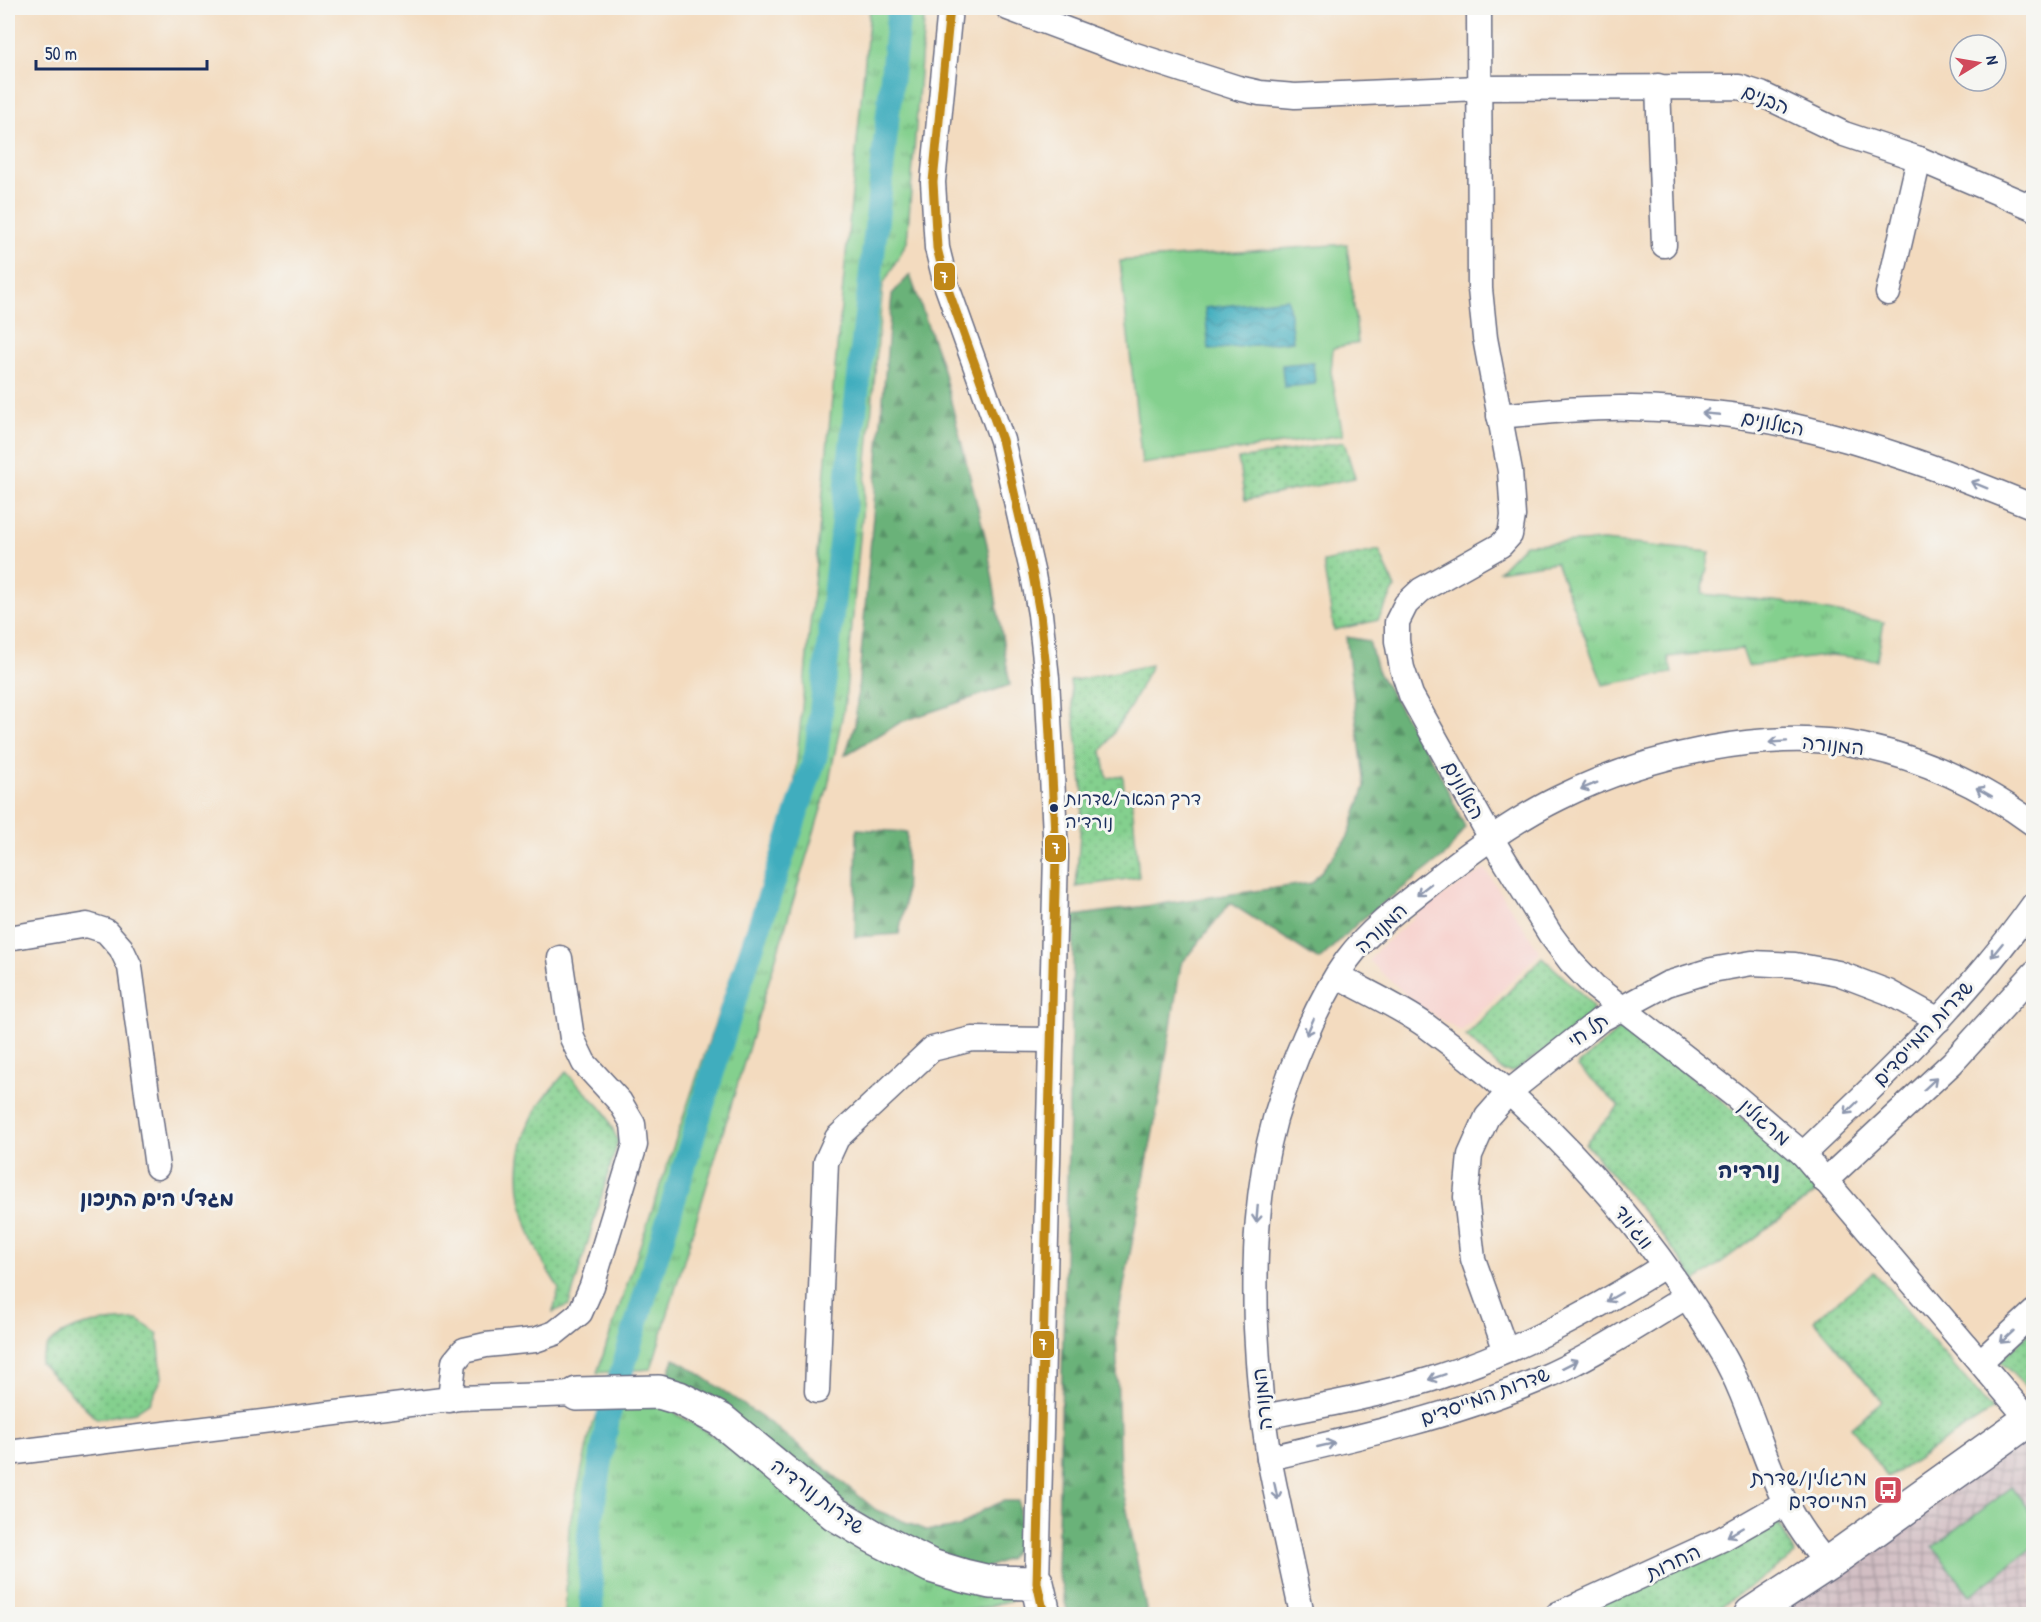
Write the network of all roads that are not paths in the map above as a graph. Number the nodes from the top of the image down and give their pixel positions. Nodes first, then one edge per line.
1 (950, 8) edge
2 (1008, 8) edge
3 (1479, 8) edge
4 (1658, 86) junction
5 (1479, 88) junction
6 (1919, 159) junction
7 (2034, 208) edge
8 (1664, 245) dead end
9 (1888, 293) dead end
10 (1500, 416) junction
11 (2034, 507) edge
12 (2034, 824) edge
13 (1491, 838) junction
14 (2034, 904) edge
15 (8, 938) edge
16 (560, 958) dead end
17 (1342, 968) junction
18 (2034, 973) edge
19 (1391, 992) dead end
20 (1621, 1007) junction
21 (1939, 1020) junction
22 (1051, 1040) junction
23 (1509, 1092) junction
24 (1803, 1154) junction
25 (157, 1167) dead end
26 (1825, 1181) junction
27 (1664, 1266) junction
28 (1686, 1297) junction
29 (2034, 1312) edge
30 (1506, 1351) junction
31 (1980, 1362) junction
32 (818, 1392) dead end
33 (577, 1394) joint
34 (450, 1400) junction
35 (1263, 1417) junction
36 (2032, 1418) edge
37 (8, 1453) edge
38 (1269, 1458) junction
39 (1785, 1503) junction
40 (1827, 1564) junction
41 (1037, 1583) junction
42 (1044, 1614) edge
43 (1302, 1614) edge
44 (1558, 1614) edge
45 (1751, 1614) edge

1 - 22 street
2 - 5 street, הבנים
3 - 5 street, האלונים
4 - 5 street, הבנים
4 - 6 street, הבנים
4 - 8 street
5 - 10 street, האלונים
6 - 7 street, הבנים
6 - 9 street
11 -> 10 street, האלונים
10 - 13 street, האלונים
12 -> 13 street, המנורה
13 -> 17 street, המנורה
13 - 20 street, מרגולין
14 -> 21 street, שדרות המייסדים
15 - 25 street
16 - 34 street
17 - 19 street
17 - 23 street, ווג'ווד
17 -> 35 street, המנורה
26 -> 18 street, שדרות המייסדים
20 - 21 street, תל חי
20 - 23 street, תל חי
20 - 24 street, מרגולין
21 -> 24 street, שדרות המייסדים
22 - 32 street
22 - 41 street
23 - 27 street, ווג'ווד
23 - 30 street, תל חי
24 - 26 street, מרגולין
26 - 31 street, מרגולין
27 - 28 street, ווג'ווד
27 -> 30 street, שדרות המייסדים
38 -> 28 street, שדרות המייסדים
28 - 39 street, ווג'ווד
29 -> 31 street
30 -> 35 street, שדרות המייסדים
31 - 36 street, מרגולין
33 - 34 street
33 - 41 street, שדרות נורדיה
34 - 37 street
35 - 38 street, המנורה
36 - 40 street
38 -> 43 street, המנורה
39 - 40 street, ווג'ווד
39 -> 44 street, החרות
40 - 45 street
41 - 42 street

